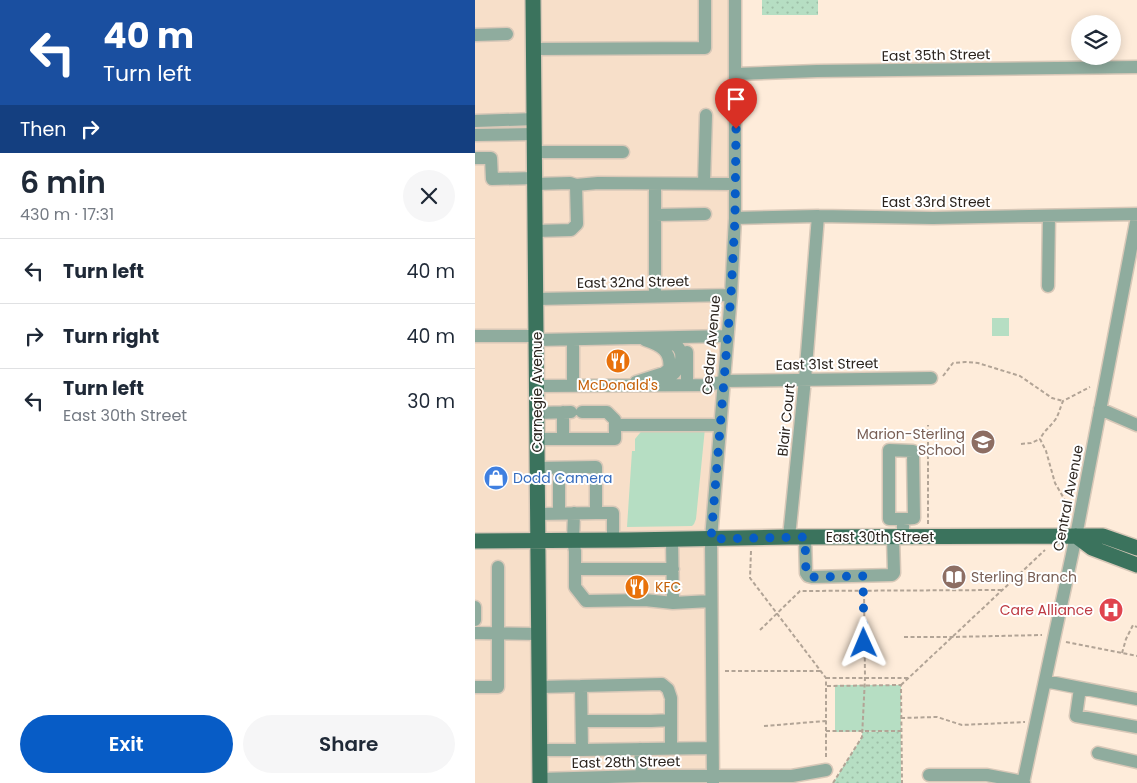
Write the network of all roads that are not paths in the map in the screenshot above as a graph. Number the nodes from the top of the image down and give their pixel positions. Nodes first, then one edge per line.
1 (533, 0) edge
2 (705, 0) edge
3 (735, 0) edge
4 (507, 34) dead end
5 (475, 35) edge
6 (534, 49) junction
7 (1137, 67) edge
8 (736, 74) junction
9 (706, 115) dead end
10 (535, 119) junction
11 (475, 121) edge
12 (535, 134) junction
13 (475, 135) edge
14 (535, 152) junction
15 (623, 152) dead end
16 (475, 158) edge
17 (535, 181) junction
18 (655, 184) junction
19 (704, 184) junction
20 (735, 184) junction
21 (576, 185) junction
22 (705, 214) dead end
23 (655, 215) junction
24 (818, 216) junction
25 (1049, 216) junction
26 (1137, 216) edge
27 (735, 218) junction
28 (535, 231) junction
29 (1134, 252) edge
30 (1048, 286) dead end
31 (731, 295) junction
32 (655, 297) junction
33 (536, 299) junction
34 (475, 336) edge
35 (727, 336) junction
36 (687, 337) junction
37 (536, 338) junction
38 (639, 338) junction
39 (573, 340) junction
40 (931, 378) road end
41 (805, 379) junction
42 (724, 381) junction
43 (687, 385) junction
44 (537, 386) junction
45 (573, 386) junction
46 (624, 386) junction
47 (1100, 410) junction
48 (572, 412) junction
49 (537, 413) junction
50 (615, 425) junction
51 (720, 425) junction
52 (1137, 425) edge
53 (537, 439) junction
54 (563, 439) junction
55 (537, 468) junction
56 (559, 468) junction
57 (596, 513) junction
58 (538, 514) junction
59 (559, 514) junction
60 (574, 514) junction
61 (903, 519) junction
62 (1076, 536) junction
63 (789, 537) junction
64 (805, 537) junction
65 (898, 537) junction
66 (711, 539) junction
67 (613, 540) junction
68 (672, 540) junction
69 (475, 541) edge
70 (538, 541) junction
71 (573, 541) junction
72 (1137, 548) edge
73 (1137, 565) edge
74 (498, 567) dead end
75 (575, 569) junction
76 (673, 569) junction
77 (711, 601) junction
78 (673, 603) junction
79 (475, 607) edge
80 (475, 620) edge
81 (475, 634) edge
82 (498, 634) junction
83 (539, 634) junction
84 (1045, 681) junction
85 (581, 686) junction
86 (475, 687) edge
87 (539, 687) junction
88 (1080, 688) junction
89 (1137, 699) edge
90 (671, 720) junction
91 (581, 721) junction
92 (1137, 727) edge
93 (671, 748) junction
94 (712, 748) junction
95 (641, 749) junction
96 (540, 750) junction
97 (582, 750) junction
98 (1098, 753) dead end
99 (1137, 762) edge
100 (826, 770) road end
101 (929, 775) dead end
102 (641, 776) junction
103 (713, 779) edge
104 (540, 781) edge
105 (1024, 783) edge

1 - 6 main road, Carnegie Avenue
2 - 6 street
3 - 8 street, Cedar Avenue
4 - 5 street
6 - 10 main road, Carnegie Avenue
7 - 8 street, East 35th Street
8 - 20 street, Cedar Avenue
9 - 19 street
10 - 11 street
10 - 12 main road, Carnegie Avenue
12 - 13 street
12 - 14 main road, Carnegie Avenue
14 - 15 street
14 - 17 main road, Carnegie Avenue
16 - 17 street
17 - 21 street
17 - 28 main road, Carnegie Avenue
18 - 19 street
18 - 21 street
18 - 23 street
19 - 20 street
20 - 27 street, Cedar Avenue
21 - 28 street
22 - 23 street
23 - 32 street
24 - 25 street, East 33rd Street
24 - 27 street, East 33rd Street
24 - 41 street, Blair Court
25 - 26 street, East 33rd Street
25 - 30 street
26 - 29 street, Central Avenue
27 - 31 street, Cedar Avenue
28 - 33 main road, Carnegie Avenue
29 - 47 street, Central Avenue
31 - 32 street, East 32nd Street
31 - 35 street, Cedar Avenue
32 - 33 street, East 32nd Street
33 - 37 main road, Carnegie Avenue
34 - 37 street
35 - 36 street
35 - 42 street, Cedar Avenue
36 - 38 street
36 - 43 street
37 - 39 street
37 - 44 main road, Carnegie Avenue
38 - 39 street
38 - 46 street
39 - 45 street
40 - 41 street, East 31st Street
41 - 42 street, East 31st Street
41 - 63 street, Blair Court
42 - 43 street, East 31st Street
42 - 51 street, Cedar Avenue
43 - 46 street, East 31st Street
44 - 45 street, East 31st Street
44 - 49 main road, Carnegie Avenue
45 - 46 street, East 31st Street
47 - 52 street
47 - 62 street, Central Avenue
48 - 49 street
48 - 50 street
48 - 54 street
49 - 53 main road, Carnegie Avenue
50 - 51 street
50 - 54 street
51 - 66 street, Cedar Avenue
53 - 54 street
53 - 55 main road, Carnegie Avenue
55 - 56 street
55 - 58 main road, Carnegie Avenue
56 - 57 street
56 - 59 street
57 - 60 street
57 - 67 street
58 - 59 street
58 - 70 main road, Carnegie Avenue
59 - 60 street
60 - 71 street
61 - 61 street
61 - 65 street
62 - 65 main road, East 30th Street
62 - 72 main road, East 30th Street
62 - 73 main road
62 - 84 street, Central Avenue
63 - 64 main road, East 30th Street
63 - 66 main road, East 30th Street
64 - 65 main road, East 30th Street
64 - 65 street
66 - 68 main road, East 30th Street
66 - 77 street, Cedar Avenue
67 - 68 main road, East 30th Street
67 - 71 main road, East 30th Street
68 - 76 street
69 - 70 main road, East 30th Street
70 - 71 main road, East 30th Street
70 - 83 main road, Carnegie Avenue
71 - 75 street
74 - 82 street
75 - 76 street
75 - 78 street
76 - 78 street
77 - 78 street
77 - 94 street, Cedar Avenue
79 - 80 street
81 - 82 street
82 - 83 street
82 - 86 street
83 - 87 main road, Carnegie Avenue
84 - 88 street
84 - 105 street, Central Avenue
85 - 87 street
85 - 90 street
85 - 91 street
87 - 96 main road, Carnegie Avenue
88 - 89 street
88 - 92 street
90 - 91 street
90 - 93 street
91 - 97 street
93 - 94 street
93 - 95 street
94 - 103 street, Cedar Avenue
95 - 97 street
95 - 102 street
96 - 97 street
96 - 104 main road, Carnegie Avenue
98 - 99 street
100 - 103 street, East 28th Street
101 - 105 street
102 - 103 street, East 28th Street
102 - 104 street, East 28th Street

